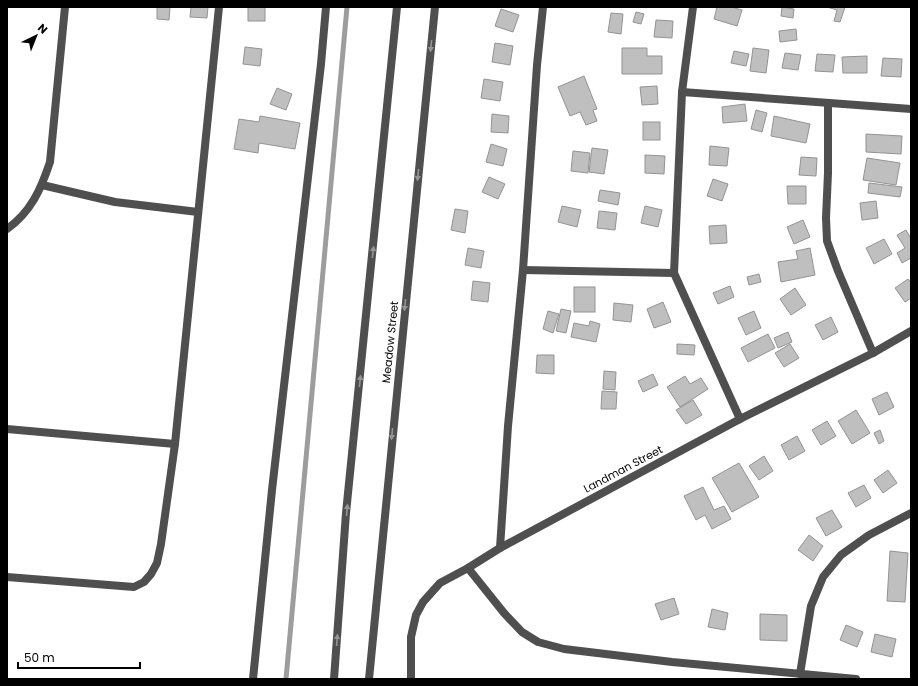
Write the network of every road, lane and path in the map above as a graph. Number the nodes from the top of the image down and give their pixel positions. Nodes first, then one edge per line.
1 (66, 7) edge
2 (219, 7) edge
3 (326, 7) edge
4 (397, 7) edge
5 (435, 7) edge
6 (543, 7) edge
7 (693, 7) edge
8 (682, 92) junction
9 (828, 104) junction
10 (911, 109) edge
11 (42, 185) junction
12 (198, 212) junction
13 (7, 229) edge
14 (523, 270) junction
15 (674, 273) junction
16 (911, 331) edge
17 (873, 353) junction
18 (740, 418) junction
19 (7, 429) edge
20 (175, 444) junction
21 (911, 512) edge
22 (500, 548) junction
23 (468, 568) junction
24 (7, 577) edge
25 (800, 674) junction
26 (253, 679) edge
27 (334, 679) edge
28 (369, 679) edge
29 (411, 679) edge
30 (856, 679) edge

1 - 11 street
2 - 12 street
3 - 26 street
27 -> 4 street
5 -> 28 street, Meadow Street
6 - 14 street
7 - 8 street
8 - 9 street
8 - 15 street
9 - 10 street
9 - 17 street
11 - 12 street
11 - 13 street
12 - 20 street
14 - 15 street
14 - 22 street
15 - 18 street
16 - 17 street, Landman Street
17 - 18 street, Landman Street
18 - 22 street, Landman Street
19 - 20 street
20 - 24 street
21 - 25 street
22 - 23 street, Landman Street
23 - 25 street
23 - 29 street, Landman Street
25 - 30 street

